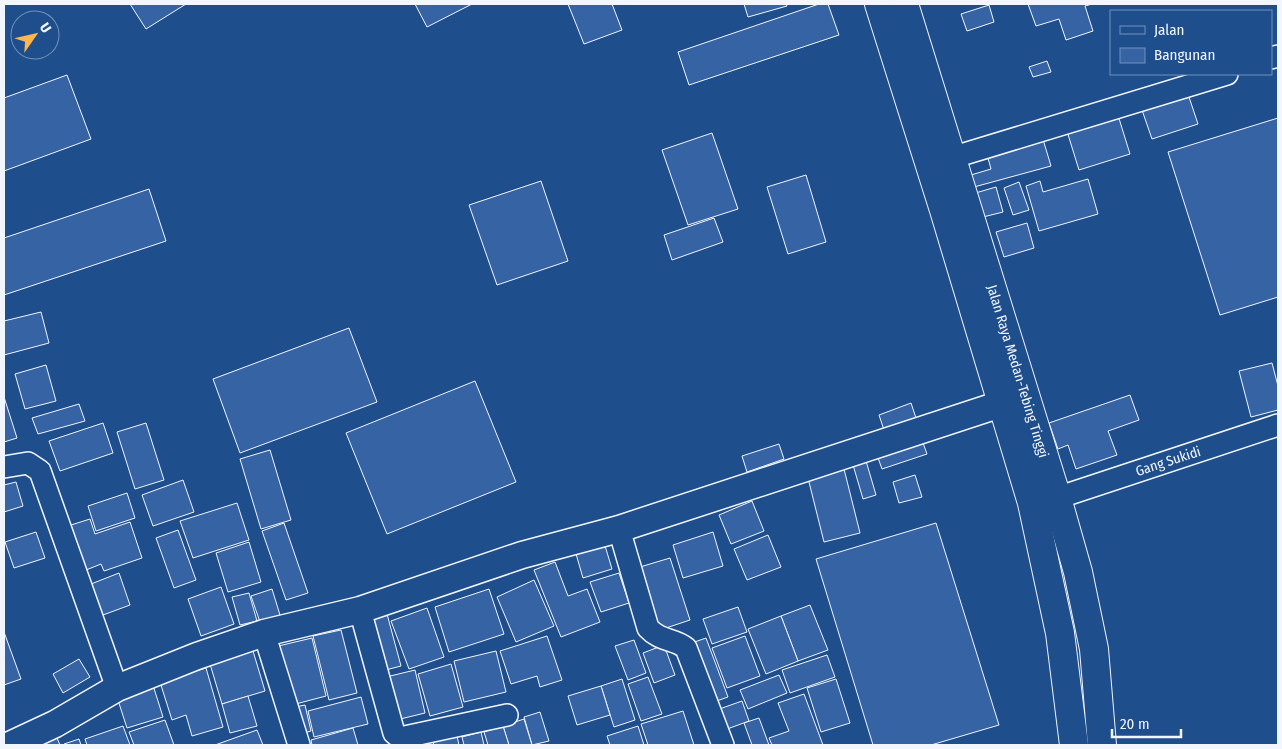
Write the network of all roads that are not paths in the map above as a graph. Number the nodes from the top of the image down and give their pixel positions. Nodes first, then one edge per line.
1 (879, 4) edge
2 (904, 4) edge
3 (1224, 75) edge
4 (951, 158) junction
5 (1001, 404) junction
6 (1278, 425) edge
7 (4, 467) edge
8 (1058, 498) junction
9 (620, 529) junction
10 (360, 610) junction
11 (264, 633) junction
12 (117, 688) junction
13 (507, 715) dead end
14 (10, 745) edge
15 (299, 745) edge
16 (722, 745) edge
17 (1074, 745) edge
18 (1102, 745) edge

1 - 5 highway, Jalan Raya Medan-Tebing Tinggi
2 - 4 highway, Jalan Raya Medan-Tebing Tinggi
3 - 4 street
4 - 8 highway, Jalan Raya Medan-Tebing Tinggi
5 - 9 street
5 - 17 highway, Jalan Raya Medan-Tebing Tinggi
6 - 8 street, Gang Sukidi
7 - 12 street
8 - 18 highway, Jalan Raya Medan-Tebing Tinggi
9 - 10 street
9 - 16 street
10 - 11 street
10 - 13 street
11 - 12 street
11 - 15 street
12 - 14 street

